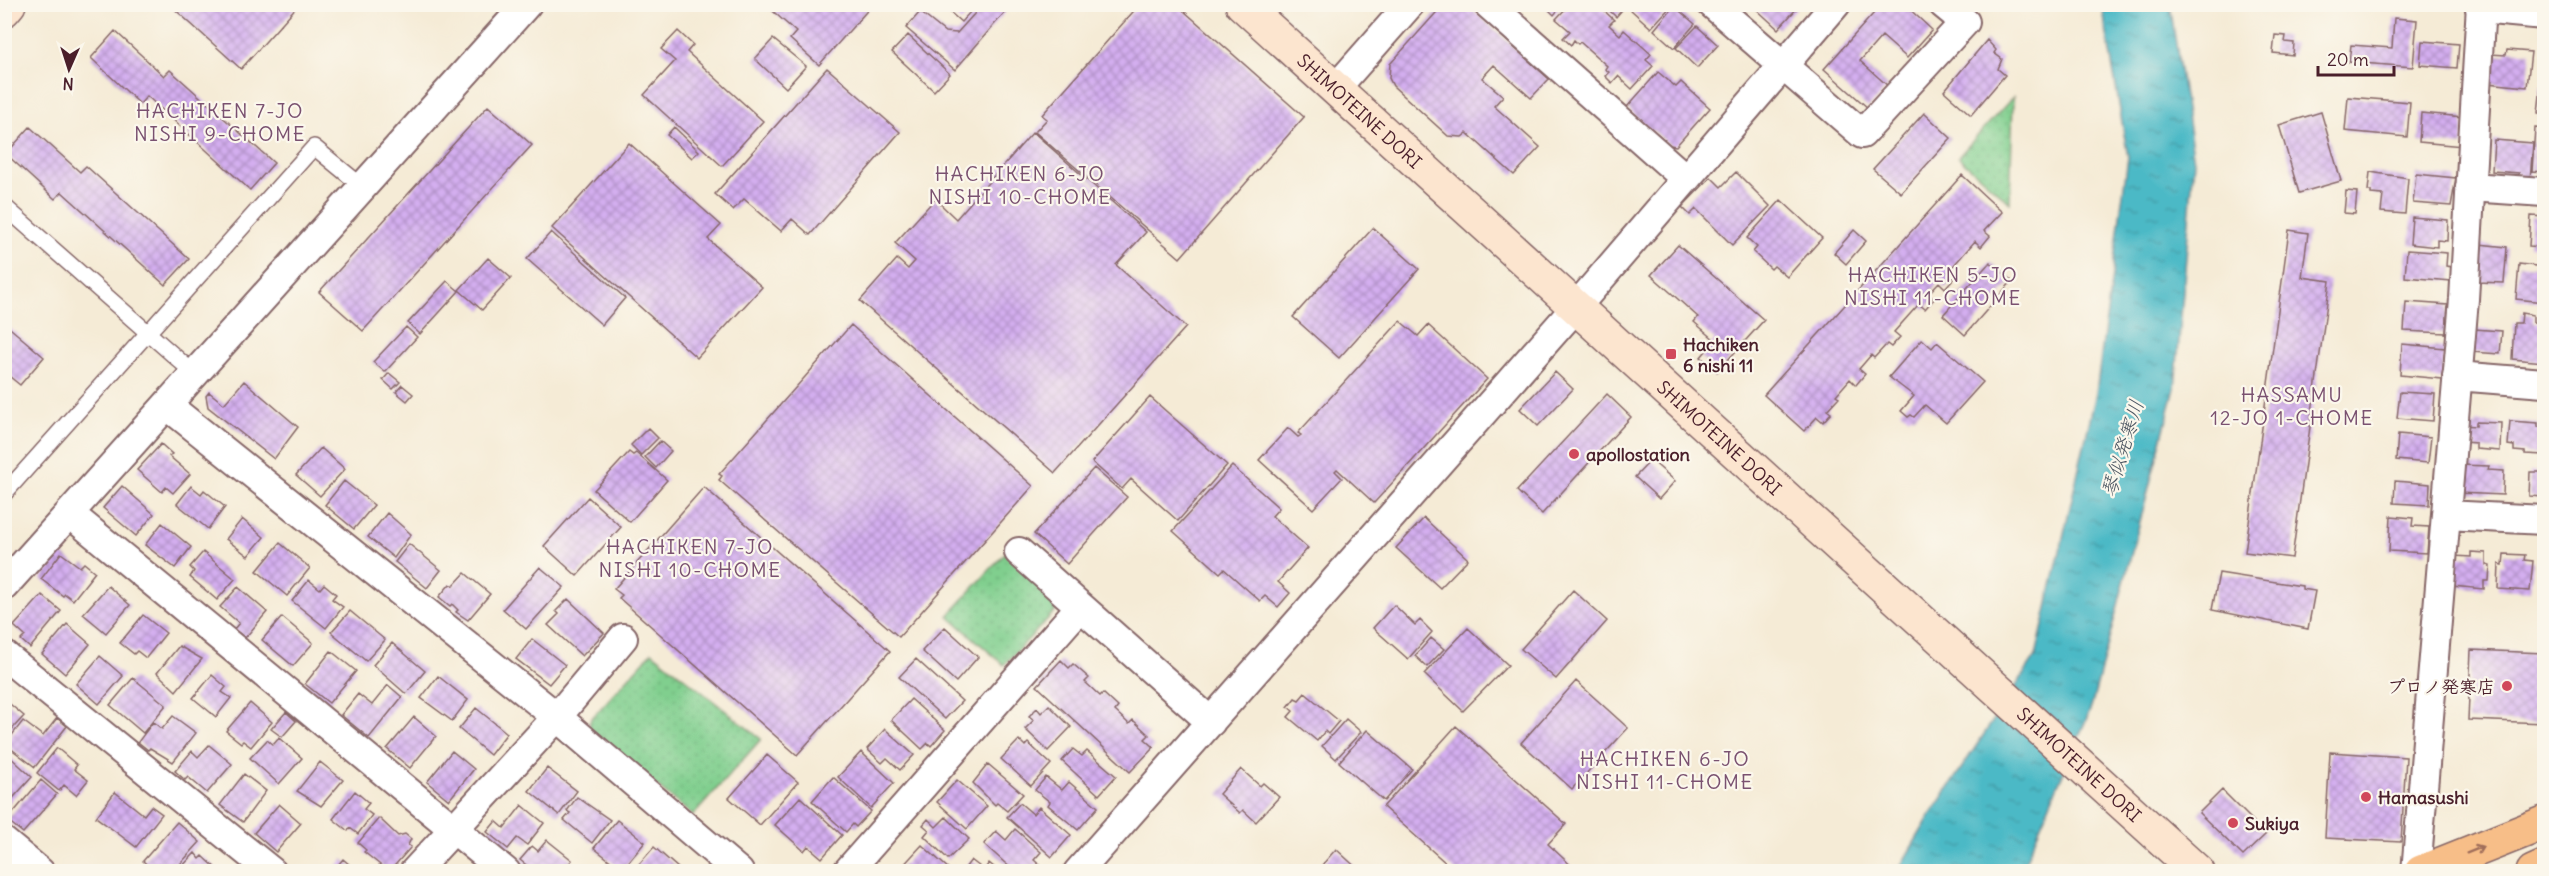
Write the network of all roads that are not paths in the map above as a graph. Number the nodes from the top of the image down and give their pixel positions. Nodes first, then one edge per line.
1 (9, 4) edge
2 (527, 4) edge
3 (1242, 4) edge
4 (1410, 4) edge
5 (1488, 4) edge
6 (1712, 4) edge
7 (1836, 4) edge
8 (1942, 4) edge
9 (2480, 7) edge
10 (4, 10) edge
11 (2544, 15) edge
12 (1782, 67) junction
13 (1335, 89) junction
14 (1686, 179) junction
15 (2470, 187) junction
16 (364, 188) junction
17 (2544, 192) edge
18 (4, 206) edge
19 (1576, 307) junction
20 (149, 334) junction
21 (196, 375) junction
22 (2457, 376) junction
23 (2544, 383) edge
24 (168, 406) junction
25 (4, 494) edge
26 (70, 514) junction
27 (2446, 515) junction
28 (2544, 520) edge
29 (1019, 552) dead end
30 (4, 586) edge
31 (1080, 607) junction
32 (623, 638) dead end
33 (4, 656) edge
34 (557, 717) junction
35 (1211, 722) junction
36 (2544, 823) edge
37 (453, 827) junction
38 (4, 842) edge
39 (721, 866) edge
40 (2544, 867) edge
41 (40, 872) edge
42 (272, 872) edge
43 (414, 872) edge
44 (506, 872) edge
45 (847, 872) edge
46 (1078, 872) edge
47 (2198, 872) edge
48 (2416, 872) edge
49 (2421, 872) edge
50 (2533, 872) edge

1 - 10 main road
2 - 16 street
3 - 13 main road, SHIMOTEINE DORI
4 - 13 street
5 - 14 street
6 - 12 street
7 - 12 street
8 - 12 street
9 - 11 street
9 - 15 street
12 - 14 street
13 - 19 main road, SHIMOTEINE DORI
14 - 19 street
15 - 17 street
15 - 22 street
16 - 20 lane
16 - 21 street
18 - 20 lane
19 - 35 street
19 - 47 main road, SHIMOTEINE DORI
20 - 21 lane
20 - 25 lane
21 - 24 street
22 - 23 street
22 - 27 street
24 - 26 street
24 - 34 street
26 - 30 street
26 - 37 street
27 - 28 street
27 - 48 street
29 - 31 street
31 - 35 street
31 - 45 street
32 - 34 street
33 - 42 street
34 - 37 street
34 - 39 street
35 - 46 street
49 -> 36 highway
37 - 43 street
37 - 44 street
38 - 41 street
40 - 50 highway

